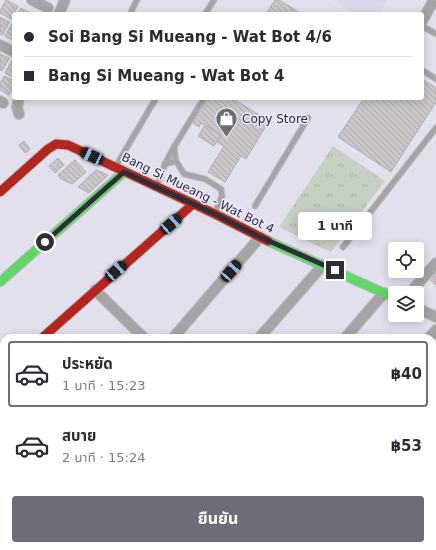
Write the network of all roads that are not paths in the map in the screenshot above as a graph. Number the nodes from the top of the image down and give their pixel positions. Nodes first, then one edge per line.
1 (32, 0) edge
2 (66, 0) edge
3 (137, 0) edge
4 (214, 0) edge
5 (434, 0) edge
6 (48, 8) dead end
7 (60, 12) edge
8 (131, 12) edge
9 (206, 12) edge
10 (424, 18) edge
11 (424, 27) edge
12 (436, 34) edge
13 (0, 45) edge
14 (12, 51) edge
15 (424, 71) edge
16 (436, 79) edge
17 (19, 100) edge
18 (155, 100) edge
19 (203, 100) edge
20 (19, 114) dead end
21 (308, 118) dead end
22 (436, 128) edge
23 (174, 147) junction
24 (176, 161) junction
25 (165, 164) junction
26 (120, 170) junction
27 (156, 187) junction
28 (0, 192) edge
29 (193, 204) junction
30 (255, 206) dead end
31 (215, 214) junction
32 (260, 237) junction
33 (343, 247) dead end
34 (436, 263) edge
35 (323, 265) junction
36 (0, 282) edge
37 (416, 286) edge
38 (94, 290) junction
39 (384, 293) junction
40 (388, 295) edge
41 (424, 311) edge
42 (436, 317) edge
43 (46, 334) edge
44 (140, 334) edge
45 (176, 334) edge
46 (263, 334) edge
47 (348, 334) edge

1 - 6 street
2 - 7 street
3 - 8 lane
4 - 9 lane
5 - 10 street
11 - 12 lane
13 - 14 street
15 - 16 lane
17 - 20 street
18 - 26 lane
19 - 23 lane
21 - 30 lane
22 - 33 lane
23 - 24 lane
23 - 25 lane
24 - 25 lane
24 - 31 lane
25 - 27 lane
26 - 27 street, Bang Si Mueang - Wat Bot 4
26 - 28 street, Bang Si Mueang - Wat Bot 4
26 - 36 street
27 - 29 street, Bang Si Mueang - Wat Bot 4
29 - 31 street, Bang Si Mueang - Wat Bot 4
29 - 38 street
31 - 32 street, Bang Si Mueang - Wat Bot 4
32 - 35 street, Bang Si Mueang - Wat Bot 4
32 - 45 street
34 - 37 street
35 - 39 street, Bang Si Mueang - Wat Bot 4
35 - 46 street
38 - 43 street
38 - 44 street
39 - 40 street, Bang Si Mueang - Wat Bot 4
39 - 47 street
41 - 42 street

